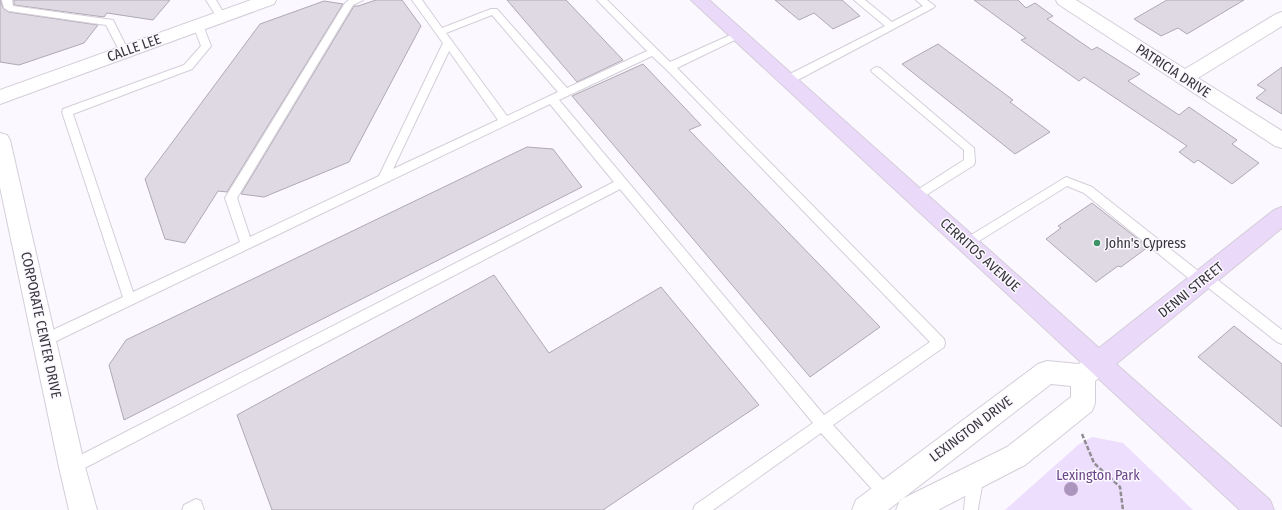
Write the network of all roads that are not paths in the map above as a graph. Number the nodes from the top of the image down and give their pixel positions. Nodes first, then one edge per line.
1 (7, 0) edge
2 (211, 0) edge
3 (268, 0) edge
4 (358, 0) edge
5 (417, 0) edge
6 (602, 0) edge
7 (699, 0) edge
8 (859, 0) edge
9 (921, 0) edge
10 (1064, 0) edge
11 (221, 17) junction
12 (1282, 18) edge
13 (198, 25) junction
14 (891, 26) junction
15 (440, 32) junction
16 (738, 35) junction
17 (448, 43) junction
18 (124, 52) junction
19 (652, 52) junction
20 (670, 67) junction
21 (876, 70) dead end
22 (1184, 78) junction
23 (788, 80) junction
24 (565, 93) junction
25 (0, 96) edge
26 (552, 99) junction
27 (505, 121) junction
28 (0, 140) edge
29 (1282, 141) edge
30 (383, 179) junction
31 (622, 183) junction
32 (916, 196) junction
33 (1282, 216) edge
34 (967, 243) junction
35 (247, 244) junction
36 (1204, 280) junction
37 (130, 300) junction
38 (1282, 338) edge
39 (45, 340) junction
40 (1091, 370) junction
41 (822, 424) junction
42 (72, 468) junction
43 (977, 475) junction
44 (886, 494) junction
45 (83, 510) edge
46 (189, 510) edge
47 (197, 510) edge
48 (700, 510) edge
49 (866, 510) edge
50 (910, 510) edge
51 (971, 510) edge
52 (1260, 510) edge

1 - 18 lane
2 - 11 lane
3 - 11 street, CALLE LEE
4 - 35 lane
5 - 15 lane
6 - 19 lane
7 - 16 main road, CERRITOS AVENUE
8 - 14 lane
9 - 14 lane
10 - 22 street, PATRICIA DRIVE
11 - 13 street, CALLE LEE
12 - 22 street
13 - 18 street, CALLE LEE
13 - 37 lane
14 - 23 lane
15 - 17 lane
15 - 24 lane
16 - 20 lane
16 - 23 main road, CERRITOS AVENUE
17 - 27 lane
17 - 30 lane
18 - 25 street, CALLE LEE
19 - 20 lane
19 - 24 lane
20 - 41 lane
21 - 32 lane
22 - 29 street, PATRICIA DRIVE
23 - 32 main road, CERRITOS AVENUE
24 - 26 lane
26 - 27 lane
26 - 31 lane
27 - 30 lane
28 - 39 street, CORPORATE CENTER DRIVE
30 - 35 lane
31 - 41 lane
31 - 42 lane
32 - 34 main road, CERRITOS AVENUE
33 - 36 main road, DENNI STREET
34 - 36 lane
34 - 40 main road, CERRITOS AVENUE
35 - 37 lane
36 - 38 lane
36 - 40 main road, DENNI STREET
37 - 39 lane
39 - 42 street, CORPORATE CENTER DRIVE
40 - 43 street
40 - 44 street, LEXINGTON DRIVE
40 - 52 main road, CERRITOS AVENUE
41 - 44 lane
41 - 48 lane
42 - 45 street, CORPORATE CENTER DRIVE
43 - 50 street
43 - 51 lane
44 - 49 street, LEXINGTON DRIVE
46 - 47 lane

